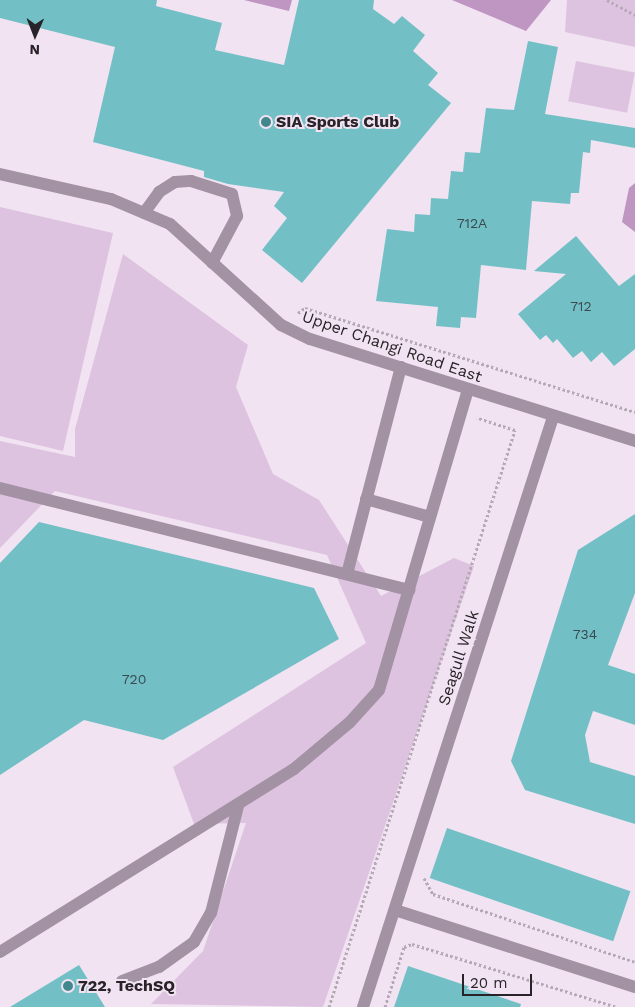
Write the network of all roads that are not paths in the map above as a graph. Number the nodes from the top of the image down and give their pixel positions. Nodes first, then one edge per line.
1 (0, 174) edge
2 (144, 213) junction
3 (212, 263) junction
4 (401, 367) junction
5 (468, 390) junction
6 (554, 416) junction
7 (635, 441) edge
8 (0, 488) edge
9 (366, 499) junction
10 (430, 517) junction
11 (347, 574) junction
12 (410, 590) junction
13 (238, 806) junction
14 (395, 910) junction
15 (0, 952) edge
16 (122, 982) dead end
17 (635, 987) edge
18 (364, 1007) edge

1 - 2 street, Upper Changi Road East
2 - 3 street, Upper Changi Road East
2 - 3 street
3 - 4 street, Upper Changi Road East
4 - 5 street, Upper Changi Road East
4 - 9 street
5 - 6 street, Upper Changi Road East
5 - 10 street
6 - 7 street, Upper Changi Road East
6 - 14 street, Seagull Walk
8 - 11 street
9 - 10 street
9 - 11 street
10 - 12 street
11 - 12 street
12 - 13 street
13 - 15 street
13 - 16 street
14 - 17 street
14 - 18 street, Seagull Walk

